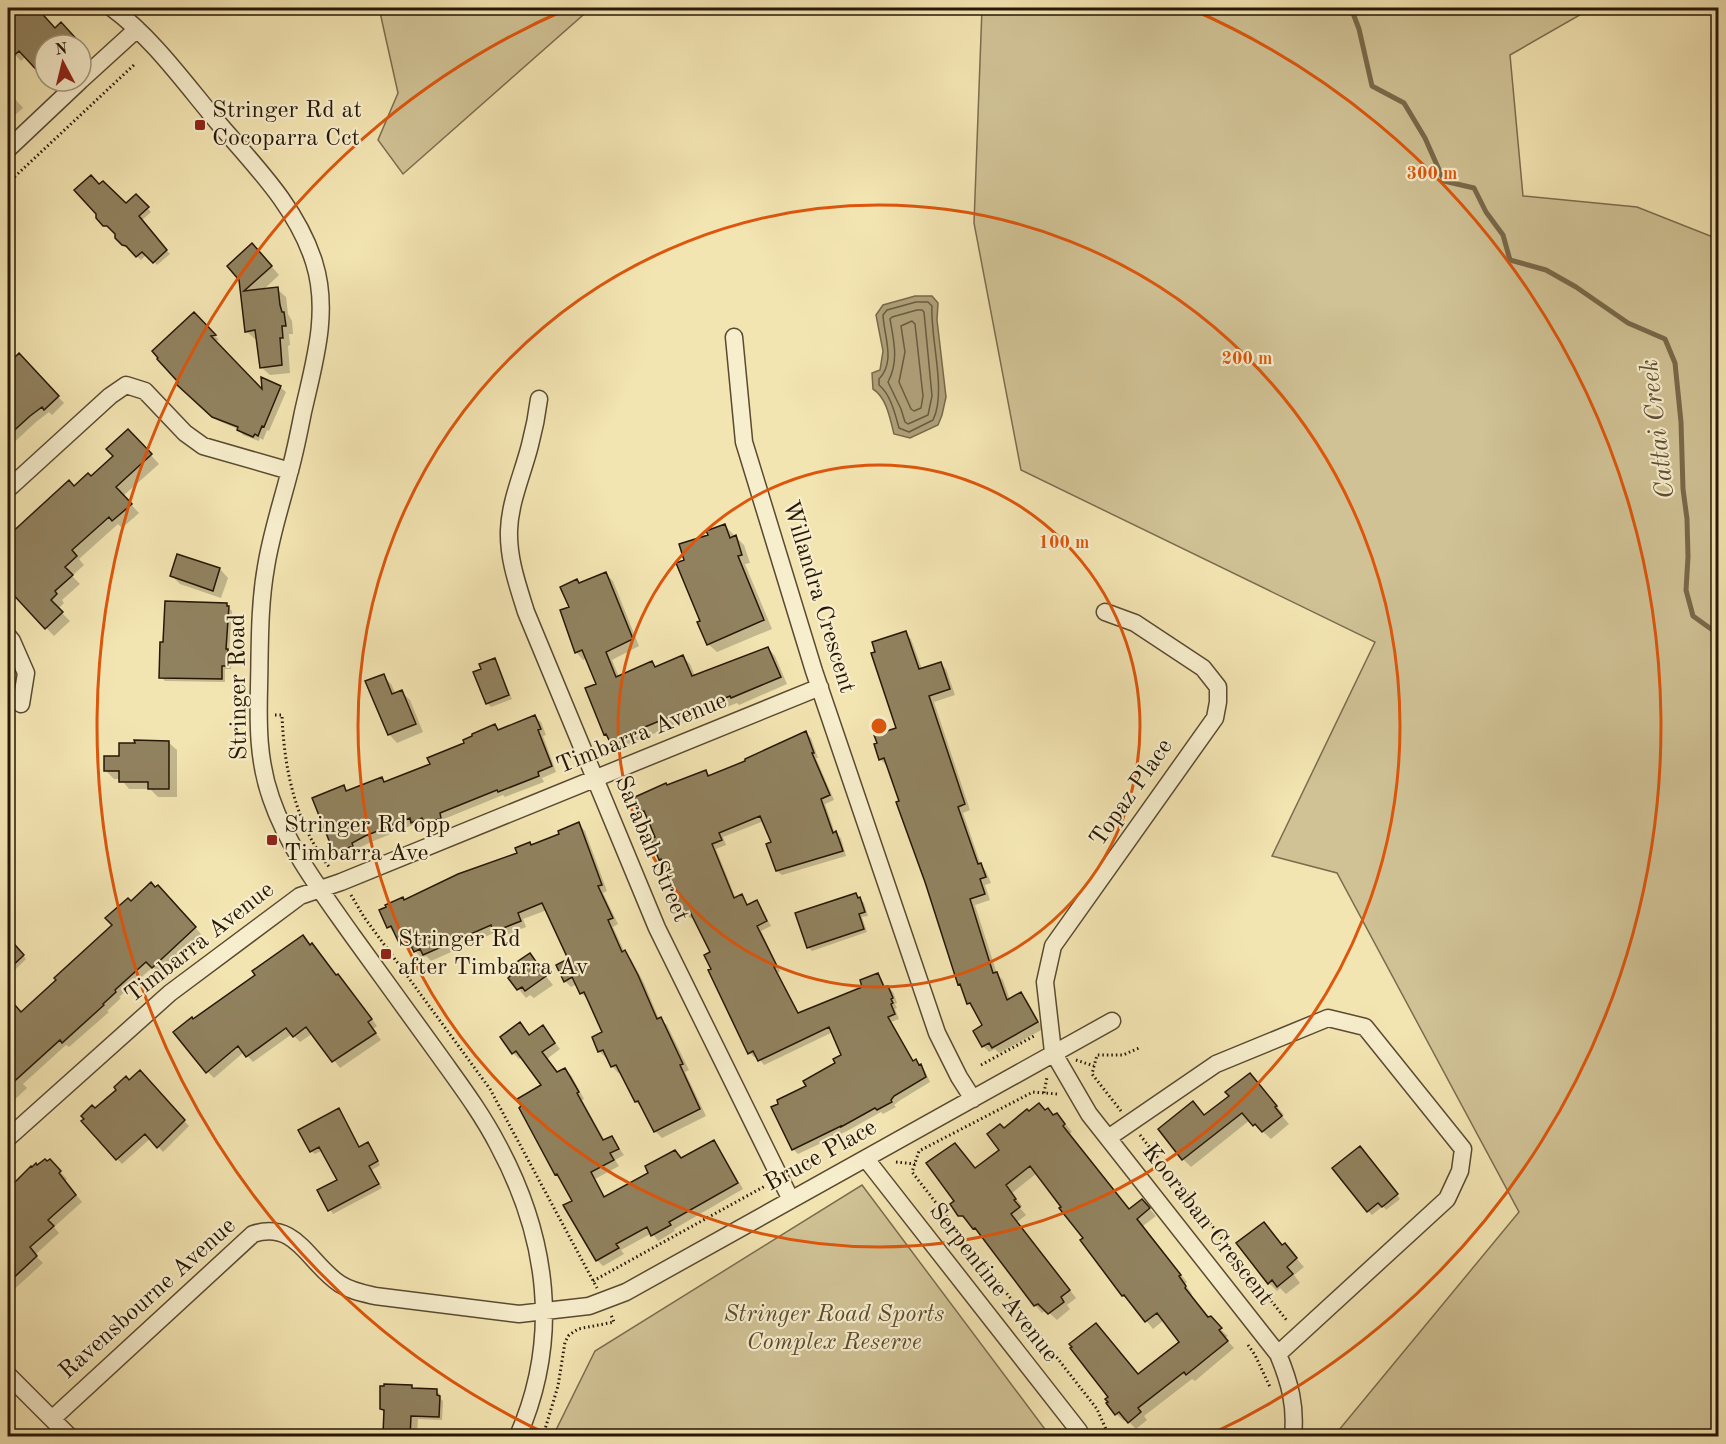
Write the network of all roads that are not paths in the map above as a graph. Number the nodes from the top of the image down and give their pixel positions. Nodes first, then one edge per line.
1 (112, 8) edge
2 (137, 28) junction
3 (93, 68) edge
4 (66, 93) edge
5 (8, 148) edge
6 (734, 337) dead end
7 (539, 399) dead end
8 (290, 471) junction
9 (8, 489) edge
10 (1105, 612) dead end
11 (8, 636) edge
12 (820, 687) junction
13 (21, 704) dead end
14 (596, 779) junction
15 (320, 890) junction
16 (1112, 1021) dead end
17 (1053, 1053) junction
18 (973, 1099) junction
19 (8, 1138) edge
20 (1108, 1138) junction
21 (866, 1159) junction
22 (791, 1200) junction
23 (546, 1312) junction
24 (1278, 1354) junction
25 (8, 1375) edge
26 (52, 1419) junction
27 (68, 1436) edge
28 (518, 1437) edge
29 (1080, 1437) edge
30 (1293, 1437) edge

1 - 2 street, Stringer Road
2 - 3 street
2 - 8 street, Stringer Road
4 - 5 street
6 - 12 street, Willandra Crescent
7 - 14 street, Sarabah Street
8 - 9 street
8 - 15 street, Stringer Road
10 - 17 street, Topaz Place
11 - 13 street
12 - 14 street, Timbarra Avenue
12 - 18 street, Willandra Crescent
14 - 15 street, Timbarra Avenue
14 - 22 street, Sarabah Street
15 - 19 street, Timbarra Avenue
15 - 23 street, Stringer Road
16 - 17 street, Bruce Place
17 - 18 street, Bruce Place
17 - 20 street, Kooraban Crescent
18 - 21 street, Bruce Place
20 - 24 street, Kooraban Crescent
20 - 24 street
21 - 22 street, Bruce Place
21 - 29 street, Serpentine Avenue
22 - 23 street, Bruce Place
23 - 26 street, Ravensbourne Avenue
23 - 28 street, Stringer Road
24 - 30 street, Kooraban Crescent
25 - 26 street
26 - 27 street

